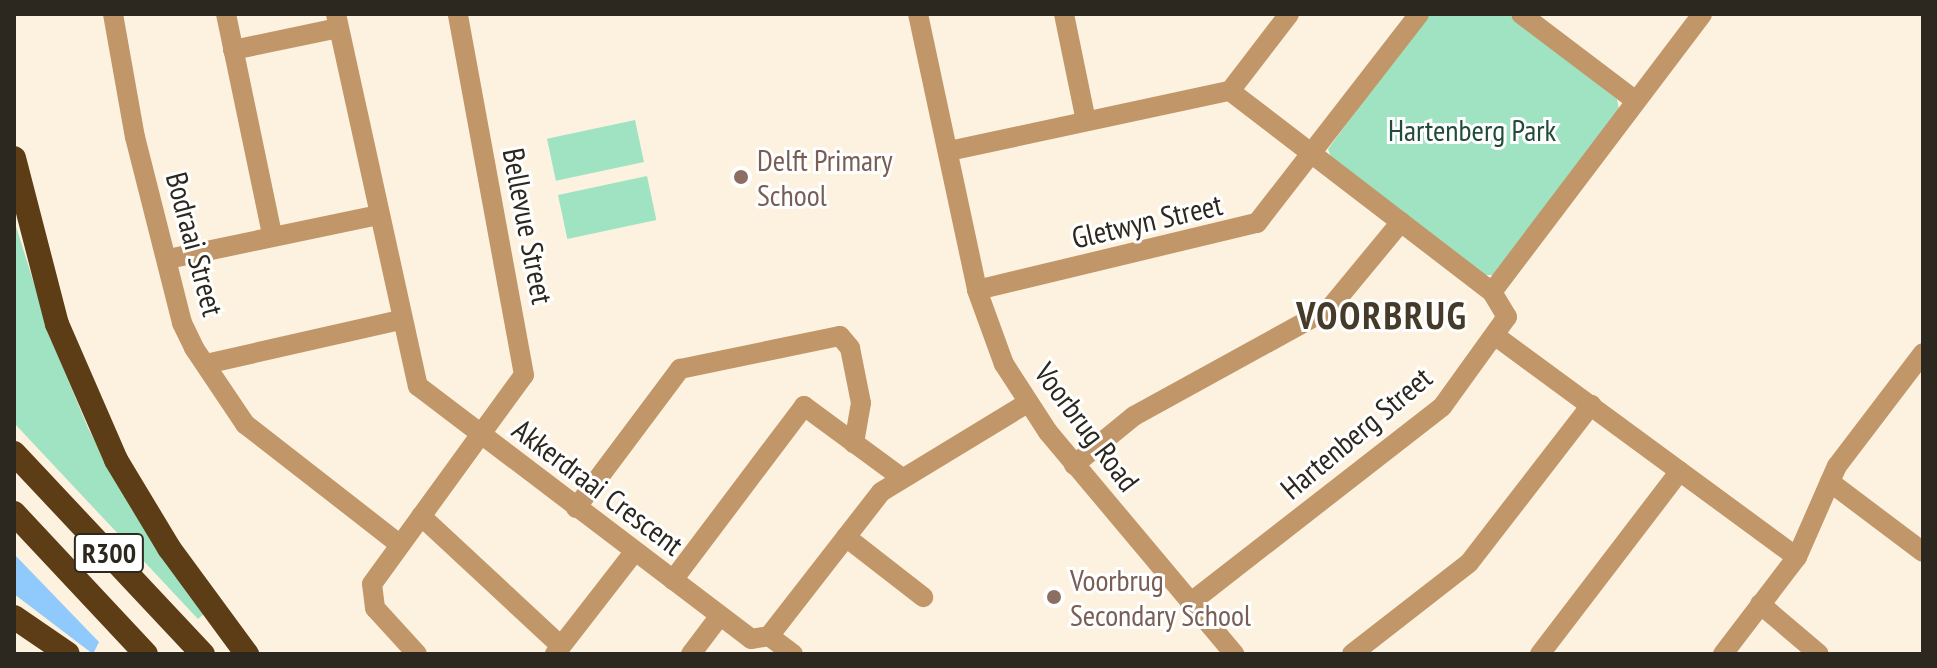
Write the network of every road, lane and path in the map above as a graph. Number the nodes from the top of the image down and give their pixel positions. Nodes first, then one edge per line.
1 (113, 14) edge
2 (226, 14) edge
3 (458, 14) edge
4 (918, 14) edge
5 (1064, 14) edge
6 (1289, 14) edge
7 (1419, 14) edge
8 (1521, 14) edge
9 (1702, 14) edge
10 (337, 21) edge
11 (233, 50) junction
12 (1230, 91) junction
13 (1636, 101) junction
14 (1086, 121) junction
15 (949, 151) junction
16 (1312, 153) junction
17 (14, 158) edge
18 (378, 215) junction
19 (1401, 222) junction
20 (272, 235) junction
21 (168, 259) junction
22 (977, 290) junction
23 (1492, 292) junction
24 (400, 320) junction
25 (1497, 337) junction
26 (1923, 353) edge
27 (206, 364) junction
28 (1026, 404) junction
29 (1591, 405) junction
30 (481, 437) junction
31 (854, 443) junction
32 (14, 453) edge
33 (1074, 465) junction
34 (1680, 471) junction
35 (902, 478) junction
36 (1830, 482) junction
37 (576, 508) junction
38 (14, 513) edge
39 (421, 516) junction
40 (846, 537) junction
41 (399, 544) junction
42 (635, 551) junction
43 (1923, 552) edge
44 (1797, 557) junction
45 (673, 580) junction
46 (923, 597) dead end
47 (1190, 603) junction
48 (1760, 604) junction
49 (14, 617) edge
50 (719, 617) junction
51 (769, 636) junction
52 (558, 650) edge
53 (68, 654) edge
54 (146, 654) edge
55 (203, 654) edge
56 (247, 654) edge
57 (417, 654) edge
58 (691, 654) edge
59 (793, 654) edge
60 (1234, 654) edge
61 (1352, 654) edge
62 (1540, 654) edge
63 (1723, 654) edge
64 (1819, 654) edge

1 - 21 street, Bodraai Street
2 - 11 street
3 - 30 street, Bellevue Street
4 - 15 street, Voorbrug Road
5 - 14 street
6 - 12 street
7 - 16 street, Gletwyn Street
8 - 13 street
9 - 13 street
10 - 11 street
10 - 18 street, Akkerdraai Crescent
11 - 20 street
12 - 14 street
12 - 16 street
13 - 23 street
14 - 15 street
15 - 22 street, Voorbrug Road
16 - 19 street
16 - 22 street, Gletwyn Street
17 - 56 highway
18 - 20 street
18 - 24 street, Akkerdraai Crescent
19 - 23 street
19 - 33 street
20 - 21 street
21 - 27 street, Bodraai Street
22 - 28 street, Voorbrug Road
23 - 25 street
24 - 27 street
24 - 30 street, Akkerdraai Crescent
25 - 29 street
25 - 47 street, Hartenberg Street
26 - 36 street
27 - 41 street, Bodraai Street
28 - 33 street, Voorbrug Road
28 - 35 street
29 - 34 street
29 - 61 street
30 - 37 street, Akkerdraai Crescent
30 - 39 street, Bellevue Street
31 - 35 street
31 - 37 street
31 - 45 street
32 - 55 highway, R300
33 - 47 street, Voorbrug Road
34 - 44 street
34 - 62 street
35 - 40 street
36 - 43 street
36 - 44 street
37 - 42 street, Akkerdraai Crescent
38 - 54 highway, R300
39 - 41 street, Bellevue Street
39 - 52 street
40 - 46 street
40 - 51 street
41 - 57 street, Bellevue Street
42 - 45 street, Akkerdraai Crescent
42 - 52 street
44 - 48 street
45 - 50 street, Akkerdraai Crescent
47 - 60 street, Voorbrug Road
48 - 63 street
48 - 64 street
49 - 53 highway
50 - 51 street, Akkerdraai Crescent
50 - 58 street
51 - 59 street

